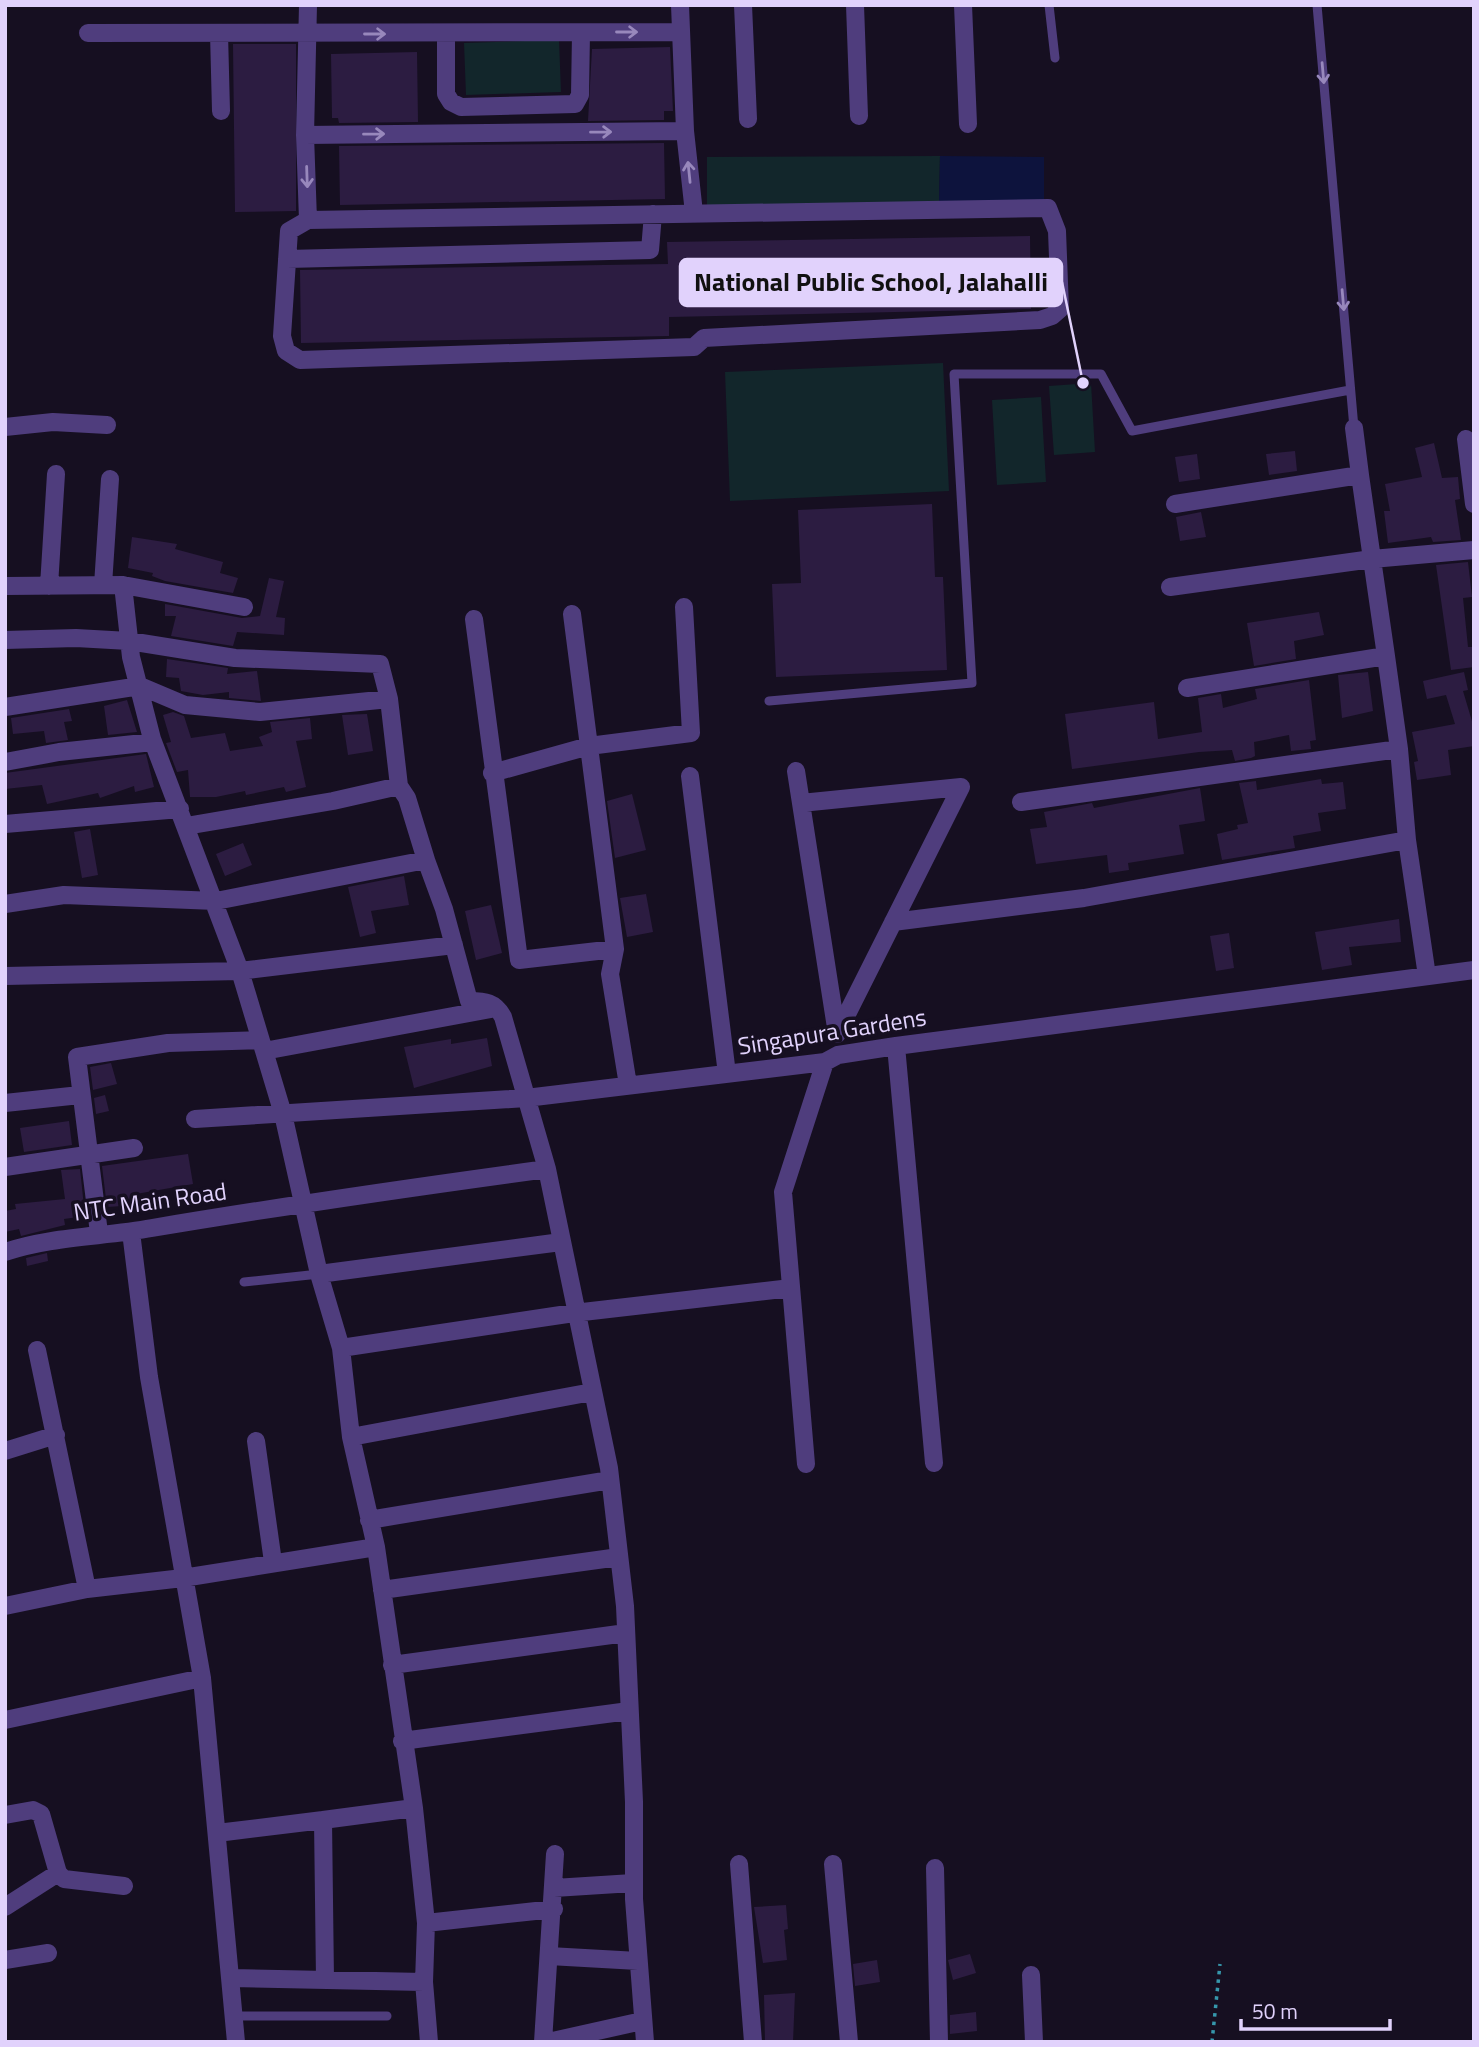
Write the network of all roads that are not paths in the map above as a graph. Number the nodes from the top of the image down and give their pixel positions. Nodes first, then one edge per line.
1 (308, 5) edge
2 (680, 5) edge
3 (743, 5) edge
4 (855, 5) edge
5 (963, 5) edge
6 (1049, 5) edge
7 (1317, 5) edge
8 (681, 32) junction
9 (88, 33) dead end
10 (219, 33) junction
11 (446, 33) junction
12 (581, 33) junction
13 (307, 34) junction
14 (1055, 58) dead end
15 (221, 111) dead end
16 (859, 116) dead end
17 (748, 119) dead end
18 (968, 124) dead end
19 (685, 131) junction
20 (305, 135) junction
21 (653, 214) junction
22 (694, 214) junction
23 (309, 220) junction
24 (287, 260) junction
25 (1350, 390) junction
26 (107, 425) dead end
27 (5, 426) edge
28 (1354, 428) joint
29 (1466, 439) dead end
30 (56, 474) dead end
31 (1360, 475) junction
32 (110, 480) dead end
33 (1175, 504) dead end
34 (1474, 504) edge
35 (1474, 550) edge
36 (1372, 559) junction
37 (103, 585) junction
38 (123, 585) junction
39 (5, 586) edge
40 (49, 586) junction
41 (1170, 587) dead end
42 (244, 607) dead end
43 (684, 607) dead end
44 (572, 614) dead end
45 (474, 619) dead end
46 (5, 640) edge
47 (129, 641) junction
48 (1386, 656) junction
49 (140, 686) junction
50 (1187, 688) dead end
51 (389, 699) junction
52 (769, 701) dead end
53 (5, 706) edge
54 (153, 742) junction
55 (589, 746) junction
56 (1399, 749) junction
57 (5, 762) edge
58 (796, 771) dead end
59 (492, 773) junction
60 (690, 776) dead end
61 (399, 786) junction
62 (1021, 802) dead end
63 (801, 803) junction
64 (183, 818) junction
65 (5, 824) edge
66 (1407, 840) junction
67 (426, 860) junction
68 (216, 901) junction
69 (5, 904) edge
70 (893, 922) junction
71 (454, 945) junction
72 (615, 948) junction
73 (1474, 970) edge
74 (240, 971) junction
75 (5, 976) edge
76 (1427, 976) junction
77 (498, 1007) junction
78 (837, 1034) junction
79 (263, 1045) junction
80 (896, 1045) junction
81 (832, 1058) junction
82 (727, 1073) junction
83 (628, 1085) junction
84 (80, 1095) junction
85 (526, 1098) junction
86 (5, 1103) edge
87 (283, 1114) junction
88 (195, 1119) dead end
89 (134, 1148) dead end
90 (91, 1155) junction
91 (5, 1167) edge
92 (547, 1169) junction
93 (303, 1203) junction
94 (131, 1232) junction
95 (99, 1233) junction
96 (561, 1242) junction
97 (5, 1252) edge
98 (319, 1274) junction
99 (244, 1282) dead end
100 (791, 1288) junction
101 (574, 1312) junction
102 (341, 1348) junction
103 (37, 1350) dead end
104 (592, 1392) junction
105 (56, 1435) junction
106 (351, 1437) junction
107 (256, 1441) dead end
108 (5, 1451) edge
109 (934, 1463) dead end
110 (806, 1464) dead end
111 (610, 1480) junction
112 (369, 1520) junction
113 (376, 1547) junction
114 (619, 1557) junction
115 (272, 1562) junction
116 (183, 1578) junction
117 (87, 1589) junction
118 (382, 1590) junction
119 (5, 1606) edge
120 (626, 1633) junction
121 (392, 1665) junction
122 (202, 1678) junction
123 (629, 1711) junction
124 (5, 1720) edge
125 (402, 1741) junction
126 (414, 1808) junction
127 (5, 1815) edge
128 (323, 1820) junction
129 (217, 1833) junction
130 (555, 1854) dead end
131 (740, 1864) dead end
132 (833, 1864) dead end
133 (935, 1868) dead end
134 (58, 1873) junction
135 (634, 1883) junction
136 (124, 1886) dead end
137 (554, 1888) junction
138 (5, 1907) edge
139 (554, 1909) junction
140 (426, 1923) junction
141 (48, 1953) dead end
142 (549, 1956) junction
143 (5, 1960) edge
144 (638, 1961) junction
145 (1031, 1976) dead end
146 (230, 1978) junction
147 (325, 1980) junction
148 (424, 1982) junction
149 (234, 2016) junction
150 (387, 2016) dead end
151 (642, 2021) junction
152 (236, 2042) edge
153 (429, 2042) edge
154 (545, 2042) edge
155 (645, 2042) edge
156 (753, 2042) edge
157 (849, 2042) edge
158 (939, 2042) edge
159 (1034, 2042) edge

1 - 13 street
2 - 8 street
3 - 17 street
4 - 16 street
5 - 18 street
6 - 14 lane
7 -> 25 lane
12 -> 8 street
8 - 19 street
9 - 10 street
10 - 13 street
10 - 15 street
11 - 12 street
11 - 12 street
13 -> 11 street
13 - 20 street
20 -> 19 street
22 -> 19 street
20 -> 23 street
21 - 22 street
21 - 23 street
21 - 24 street
22 - 24 street
23 - 24 street
25 - 28 lane
25 - 52 lane
26 - 27 street
28 - 31 street
29 - 34 street
30 - 40 street
31 - 33 street
31 - 36 street
32 - 37 street
35 - 36 street
36 - 41 street
36 - 48 street
37 - 38 street
37 - 40 street
38 - 42 street
38 - 47 street
39 - 40 street
43 - 55 street
44 - 55 street
45 - 59 street
46 - 47 street
47 - 49 street
47 - 51 street
48 - 50 street
48 - 56 street
49 - 51 street
49 - 53 street
49 - 54 street
51 - 61 street
54 - 57 street
54 - 64 street
55 - 59 street
55 - 72 street
56 - 62 street
56 - 66 street
58 - 63 street
59 - 72 street
60 - 82 street
61 - 64 street
61 - 67 street
63 - 70 street
63 - 78 street
64 - 65 street
64 - 68 street
66 - 70 street
66 - 76 street
67 - 68 street
67 - 71 street
68 - 69 street
68 - 74 street
70 - 78 street
71 - 74 street
71 - 77 street
72 - 83 street
73 - 76 street, Singapura Gardens
74 - 75 street
74 - 79 street
76 - 80 street, Singapura Gardens
77 - 79 street
77 - 85 street
78 - 81 street
79 - 84 street
79 - 87 street
80 - 81 street, Singapura Gardens
80 - 109 street
81 - 82 street, Singapura Gardens
81 - 100 street
82 - 83 street, Singapura Gardens
83 - 85 street, Singapura Gardens
84 - 86 street
84 - 90 street
85 - 87 street, Singapura Gardens
85 - 92 street
87 - 88 street, Singapura Gardens
87 - 93 street
89 - 90 street
90 - 91 street
90 - 95 street
92 - 93 street, NTC Main Road
92 - 96 street
93 - 94 street, NTC Main Road
93 - 98 street
94 - 95 street, NTC Main Road
94 - 116 street
95 - 97 street, NTC Main Road
96 - 98 street
96 - 101 street
98 - 99 lane
98 - 102 street
100 - 101 street
100 - 110 street
101 - 102 street
101 - 104 street
102 - 106 street
103 - 105 street
104 - 106 street
104 - 111 street
105 - 108 street
105 - 117 street
106 - 112 street
107 - 115 street
111 - 112 street
111 - 114 street
112 - 113 street
113 - 115 street
113 - 118 street
114 - 118 street
114 - 120 street
115 - 116 street
116 - 117 street
116 - 122 street
117 - 119 street
118 - 121 street
120 - 121 street
120 - 123 street
121 - 125 street
122 - 124 street
122 - 129 street
123 - 125 street
123 - 135 street
125 - 126 street
126 - 128 street
126 - 140 street
127 - 134 street
128 - 129 street
128 - 147 street
129 - 146 street
130 - 137 street
131 - 156 street
132 - 157 street
133 - 158 street
134 - 136 street
134 - 138 street
135 - 137 street
135 - 144 street
137 - 139 street
139 - 140 street
139 - 142 street
140 - 148 street
141 - 143 street
142 - 144 street
142 - 154 street
144 - 151 street
145 - 159 street
146 - 147 street
146 - 149 street
147 - 148 street
148 - 153 street
149 - 150 lane
149 - 152 street
151 - 154 street
151 - 155 street

